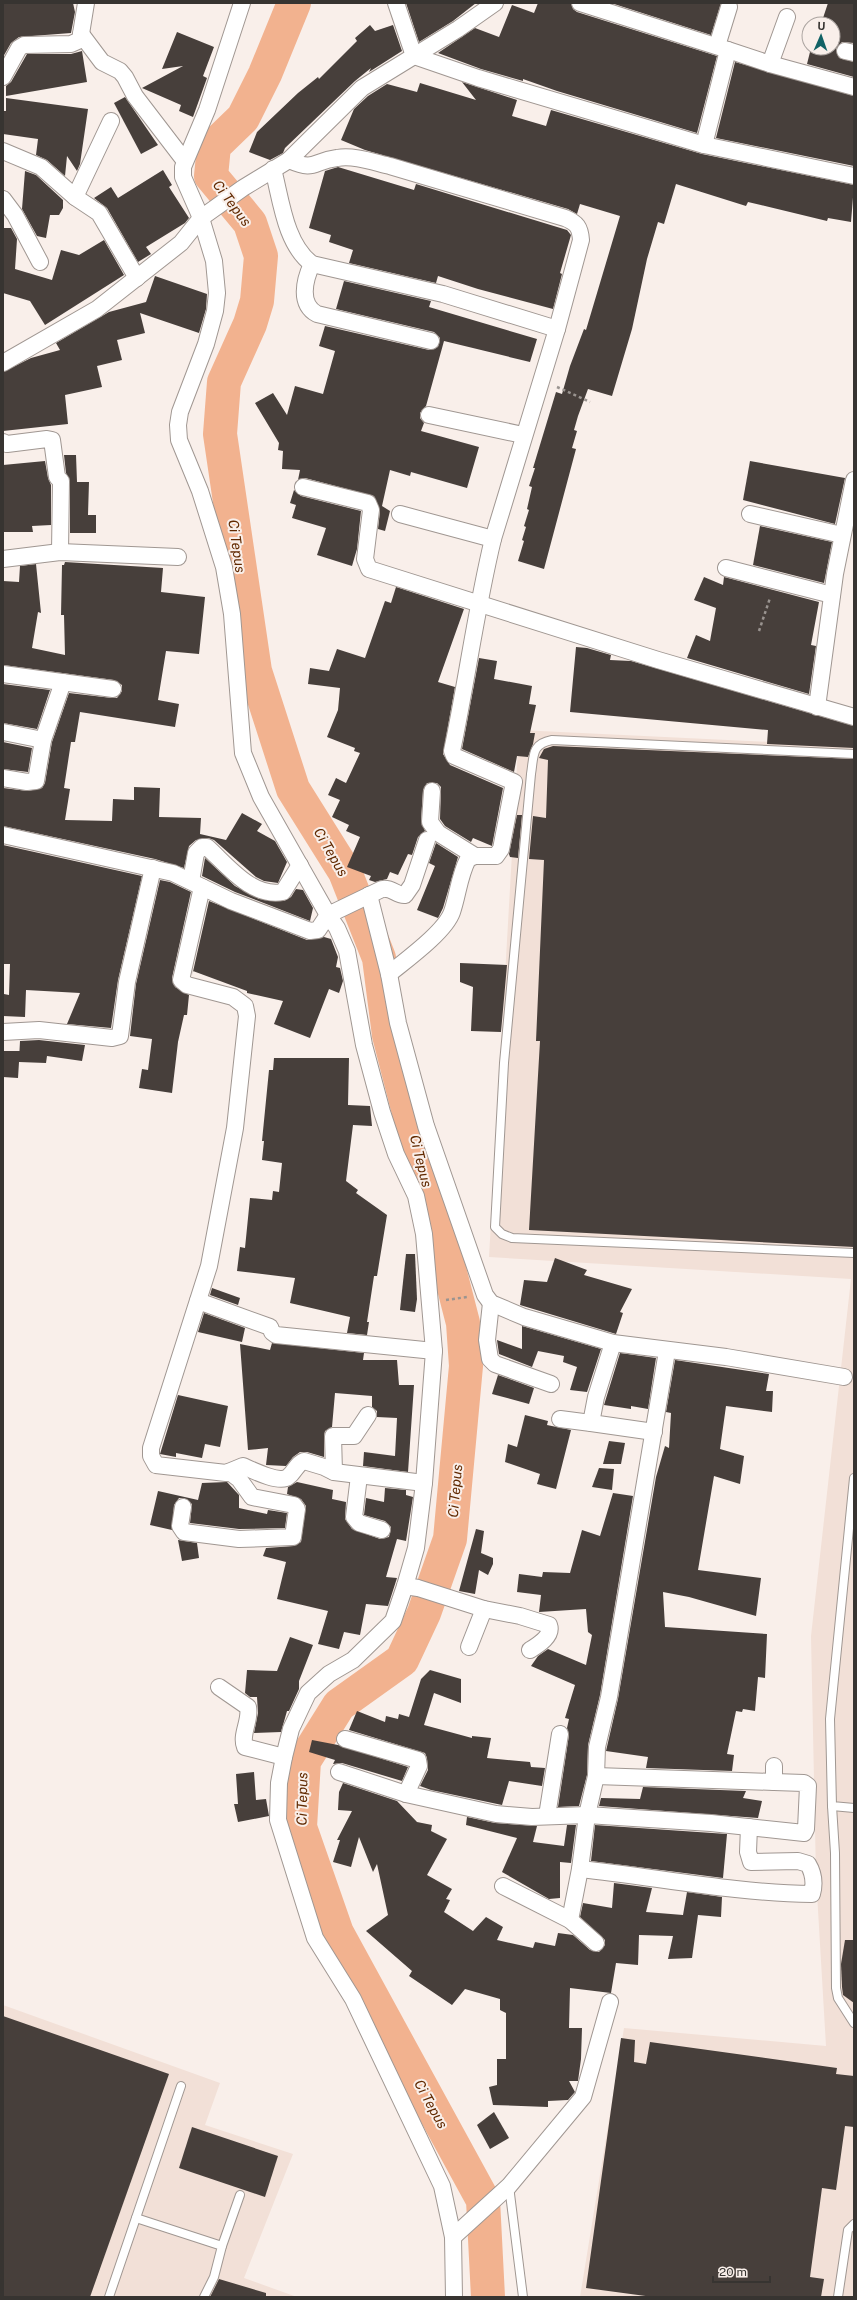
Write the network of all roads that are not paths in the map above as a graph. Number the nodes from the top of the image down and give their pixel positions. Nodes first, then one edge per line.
1 (86, 3) edge
2 (242, 3) edge
3 (396, 3) edge
4 (495, 3) edge
5 (580, 3) edge
6 (729, 7) dead end
7 (787, 17) dead end
8 (81, 34) junction
9 (722, 48) junction
10 (414, 56) junction
11 (770, 64) junction
12 (3, 77) edge
13 (854, 88) edge
14 (111, 122) dead end
15 (704, 145) junction
16 (3, 151) edge
17 (184, 160) junction
18 (289, 160) junction
19 (273, 169) junction
20 (854, 176) edge
21 (75, 197) junction
22 (3, 199) edge
23 (203, 216) junction
24 (40, 262) dead end
25 (312, 264) junction
26 (137, 278) junction
27 (557, 329) junction
28 (431, 341) dead end
29 (3, 363) edge
30 (429, 415) dead end
31 (523, 435) junction
32 (3, 442) edge
33 (854, 480) edge
34 (303, 487) dead end
35 (400, 514) dead end
36 (750, 514) dead end
37 (842, 535) junction
38 (493, 539) junction
39 (60, 552) junction
40 (178, 557) dead end
41 (3, 559) edge
42 (726, 568) dead end
43 (832, 595) junction
44 (478, 604) junction
45 (3, 674) edge
46 (63, 682) junction
47 (113, 689) dead end
48 (816, 708) junction
49 (854, 717) edge
50 (3, 732) edge
51 (43, 740) junction
52 (854, 754) edge
53 (3, 778) edge
54 (432, 791) dead end
55 (3, 835) edge
56 (427, 840) dead end
57 (475, 856) junction
58 (300, 865) junction
59 (153, 868) junction
60 (196, 884) junction
61 (366, 896) junction
62 (331, 913) junction
63 (389, 974) junction
64 (3, 1032) edge
65 (854, 1253) edge
66 (198, 1301) junction
67 (490, 1303) junction
68 (613, 1343) junction
69 (434, 1351) junction
70 (668, 1351) junction
71 (844, 1377) dead end
72 (550, 1384) dead end
73 (368, 1415) dead end
74 (560, 1419) dead end
75 (591, 1423) junction
76 (654, 1432) junction
77 (334, 1472) junction
78 (231, 1473) junction
79 (359, 1476) junction
80 (854, 1478) edge
81 (424, 1483) junction
82 (853, 1506) edge
83 (183, 1507) dead end
84 (382, 1530) dead end
85 (412, 1587) junction
86 (484, 1609) junction
87 (469, 1647) dead end
88 (530, 1650) dead end
89 (219, 1687) dead end
90 (560, 1734) dead end
91 (345, 1739) dead end
92 (284, 1757) junction
93 (774, 1766) dead end
94 (339, 1772) dead end
95 (596, 1776) junction
96 (774, 1782) junction
97 (406, 1794) junction
98 (832, 1806) junction
99 (854, 1808) edge
100 (586, 1815) junction
101 (547, 1816) junction
102 (749, 1828) junction
103 (580, 1870) junction
104 (503, 1886) dead end
105 (570, 1920) junction
106 (596, 1943) dead end
107 (610, 2002) dead end
108 (854, 2022) edge
109 (182, 2086) dead end
110 (509, 2186) junction
111 (240, 2195) dead end
112 (136, 2218) junction
113 (854, 2224) edge
114 (458, 2232) junction
115 (222, 2246) junction
116 (110, 2297) edge
117 (204, 2297) edge
118 (454, 2297) edge
119 (523, 2297) edge
120 (838, 2297) edge

1 - 8 street
2 - 17 street
3 - 10 street
4 - 10 street
5 - 9 street
6 - 9 street
7 - 11 street
8 - 12 street
8 - 17 street
9 - 11 street
9 - 15 street
10 - 15 street
10 - 18 street
11 - 13 street
14 - 21 street
15 - 20 street
16 - 21 street
17 - 23 street
18 - 19 street
18 - 27 street
19 - 23 street
19 - 25 street
21 - 26 street
22 - 24 street
23 - 26 street
23 - 58 street
25 - 27 street
25 - 28 street
26 - 29 street
27 - 31 street
30 - 31 street
31 - 38 street
32 - 39 street
33 - 37 street
34 - 44 street
35 - 38 street
36 - 37 street
37 - 43 street
38 - 44 street
39 - 40 street
39 - 41 street
42 - 43 street
43 - 48 street
44 - 48 street
44 - 57 street
45 - 46 street
46 - 47 street
46 - 51 street
48 - 49 street
50 - 51 street
51 - 53 street
52 - 65 lane
54 - 57 street
55 - 59 street
56 - 61 street
57 - 63 street
58 - 60 street
58 - 62 street
59 - 60 street
59 - 64 street
60 - 62 street
60 - 66 street
61 - 62 street
61 - 63 street
62 - 69 street
63 - 67 street
66 - 69 street
66 - 78 street
67 - 68 street
67 - 72 street
68 - 70 street
68 - 75 street
69 - 81 street
70 - 71 street
70 - 76 street
73 - 77 street
74 - 75 street
75 - 76 street
76 - 95 street
77 - 78 street
77 - 79 street
78 - 83 street
79 - 81 street
79 - 84 street
80 - 82 lane
81 - 85 street
82 - 98 lane
85 - 86 street
85 - 92 street
86 - 87 street
86 - 88 street
89 - 92 street
90 - 101 street
91 - 97 street
92 - 114 street
93 - 96 street
94 - 97 street
95 - 96 street
95 - 100 street
96 - 102 street
97 - 101 street
98 - 99 lane
98 - 108 lane
100 - 101 street
100 - 102 street
100 - 103 street
102 - 103 street
103 - 105 street
104 - 105 street
105 - 106 street
107 - 110 street
109 - 112 lane
110 - 114 street
110 - 119 lane
111 - 115 lane
112 - 115 lane
112 - 116 lane
113 - 120 lane
114 - 118 street
115 - 117 lane

